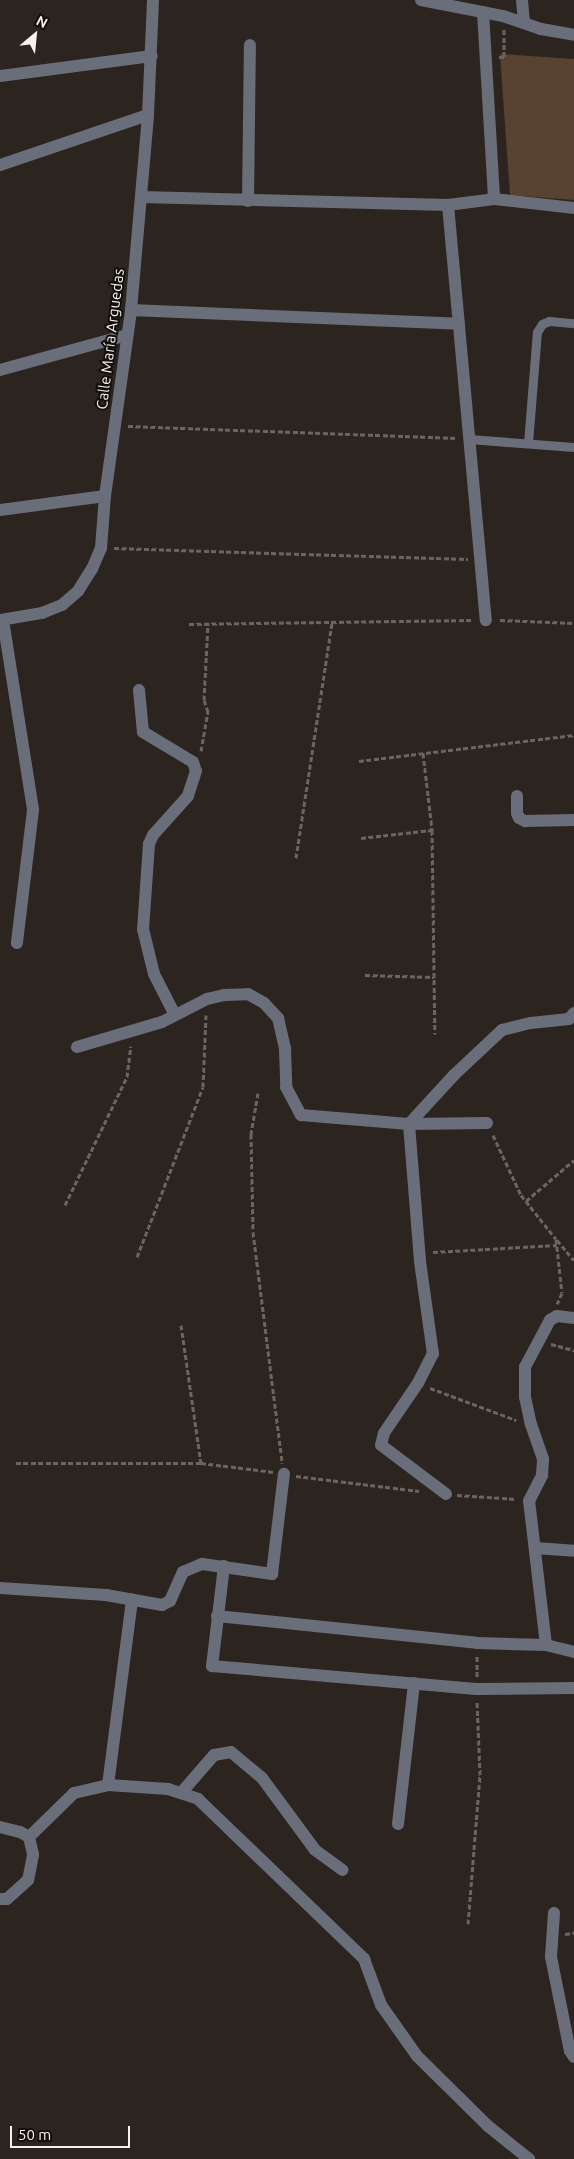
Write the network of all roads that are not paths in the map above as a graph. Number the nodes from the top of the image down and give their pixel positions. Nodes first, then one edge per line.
1 (153, 0) edge
2 (422, 0) edge
3 (522, 0) edge
4 (483, 12) junction
5 (524, 23) junction
6 (574, 35) edge
7 (250, 45) dead end
8 (152, 56) junction
9 (0, 76) edge
10 (148, 114) junction
11 (0, 165) edge
12 (141, 197) junction
13 (494, 199) junction
14 (248, 201) junction
15 (448, 205) junction
16 (574, 208) edge
17 (131, 310) junction
18 (574, 323) edge
19 (459, 324) junction
20 (127, 335) junction
21 (0, 370) edge
22 (469, 439) junction
23 (528, 443) junction
24 (574, 447) edge
25 (105, 496) junction
26 (0, 510) edge
27 (2, 620) edge
28 (486, 620) road end
29 (139, 690) dead end
30 (517, 796) dead end
31 (574, 820) edge
32 (17, 943) dead end
33 (574, 1013) edge
34 (176, 1015) junction
35 (77, 1047) dead end
36 (487, 1123) road end
37 (409, 1124) junction
38 (574, 1318) edge
39 (284, 1474) road end
40 (446, 1494) dead end
41 (535, 1548) junction
42 (574, 1551) edge
43 (224, 1566) junction
44 (0, 1588) edge
45 (132, 1600) junction
46 (217, 1616) junction
47 (546, 1646) junction
48 (574, 1652) edge
49 (414, 1684) junction
50 (574, 1688) edge
51 (108, 1785) junction
52 (181, 1793) junction
53 (398, 1824) dead end
54 (0, 1827) edge
55 (29, 1838) junction
56 (343, 1870) dead end
57 (0, 1899) edge
58 (554, 1913) dead end
59 (574, 2056) edge
60 (529, 2159) edge

1 - 8 street, Calle María Arguedas
2 - 4 street
3 - 5 street
4 - 5 street
4 - 13 street
5 - 6 street
7 - 14 street
8 - 9 street
8 - 10 street, Calle María Arguedas
10 - 11 street
10 - 12 street, Calle María Arguedas
12 - 14 street
12 - 17 street, Calle María Arguedas
13 - 15 street
13 - 16 street
14 - 15 street
15 - 19 street
17 - 19 street
17 - 20 street, Calle María Arguedas
18 - 23 lane
19 - 22 street
20 - 21 street
20 - 25 street, Calle María Arguedas
22 - 23 lane
22 - 28 street
23 - 24 lane
25 - 26 street
25 - 27 street, Calle María Arguedas
27 - 32 street
29 - 34 street
30 - 31 street
33 - 37 street
34 - 35 street
34 - 37 street
36 - 37 street
37 - 40 street
38 - 41 street
39 - 43 street
41 - 42 street
41 - 47 street
43 - 45 street
43 - 46 street
44 - 45 street
45 - 51 street
46 - 47 street
46 - 49 street
47 - 48 street
49 - 50 street
49 - 53 street
51 - 52 street
51 - 55 street
52 - 56 street
52 - 60 street
54 - 55 street
55 - 57 street
58 - 59 street

